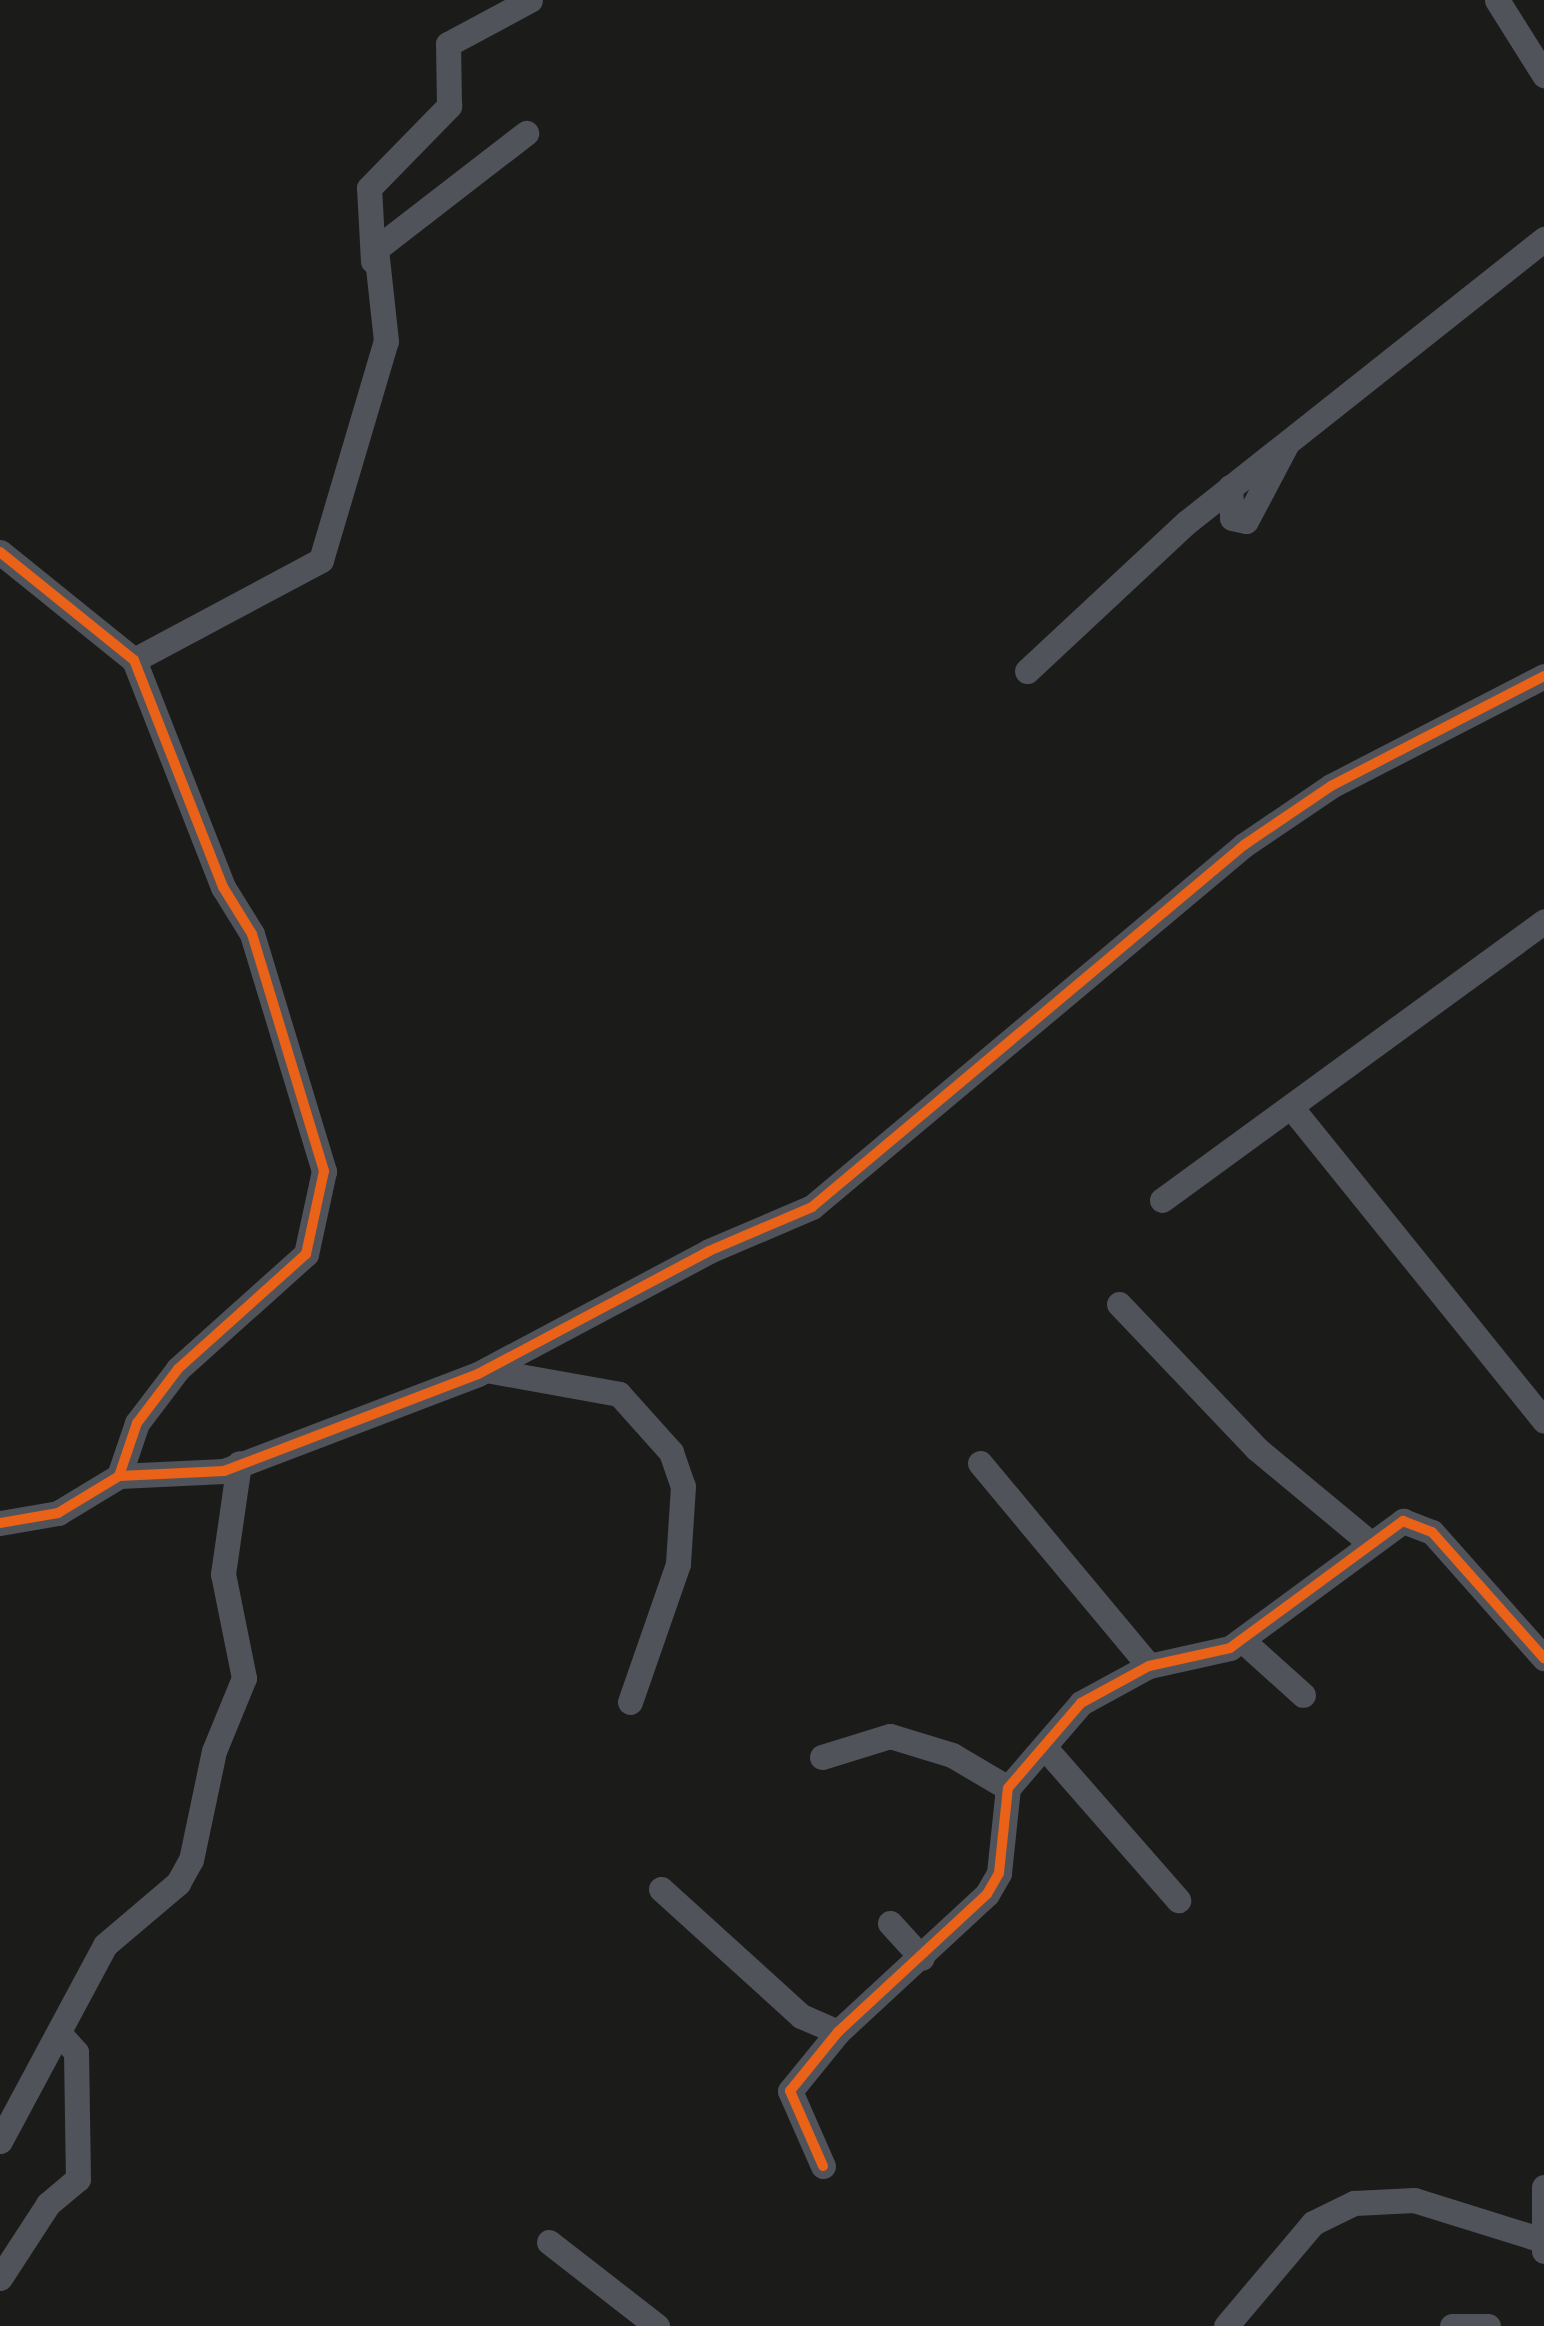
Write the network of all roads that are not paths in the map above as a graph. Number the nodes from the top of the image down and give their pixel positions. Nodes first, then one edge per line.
1 (530, 0) edge
2 (1496, 0) edge
3 (1517, 12) edge
4 (1544, 75) edge
5 (526, 133) dead end
6 (1544, 240) edge
7 (373, 261) junction
8 (1287, 440) junction
9 (1230, 487) junction
10 (0, 552) edge
11 (134, 660) junction
12 (1027, 671) dead end
13 (1544, 676) edge
14 (1544, 921) edge
15 (1290, 1107) junction
16 (1162, 1200) dead end
17 (1119, 1304) dead end
18 (486, 1370) junction
19 (1544, 1421) edge
20 (238, 1463) junction
21 (980, 1463) dead end
22 (119, 1476) junction
23 (0, 1523) edge
24 (1369, 1542) junction
25 (1242, 1640) junction
26 (1544, 1658) edge
27 (1149, 1666) junction
28 (1303, 1695) dead end
29 (630, 1702) dead end
30 (1046, 1748) junction
31 (822, 1757) dead end
32 (1008, 1788) junction
33 (661, 1890) dead end
34 (1178, 1900) dead end
35 (890, 1923) dead end
36 (922, 1958) junction
37 (838, 2032) junction
38 (60, 2034) junction
39 (0, 2141) edge
40 (823, 2166) dead end
41 (1544, 2188) edge
42 (550, 2242) dead end
43 (1542, 2245) edge
44 (0, 2278) edge
45 (657, 2326) edge
46 (1226, 2326) edge
47 (1452, 2326) edge
48 (1488, 2326) edge

1 - 7 street
2 - 3 street
3 - 4 street
5 - 7 street
6 - 8 street
7 - 11 street
8 - 9 street
8 - 9 street
9 - 12 street
10 - 11 street
11 - 22 street
13 - 18 street
14 - 15 street
15 - 16 street
15 - 19 street
17 - 24 street
18 - 20 street
18 - 29 street
20 - 22 street
20 - 38 street
21 - 27 street
22 - 23 street
24 - 25 street
24 - 26 street
25 - 27 street
25 - 28 street
27 - 30 street
30 - 32 street
30 - 34 street
31 - 32 street
32 - 36 street
33 - 37 street
35 - 36 street
36 - 37 street
37 - 40 street
38 - 39 street
38 - 44 street
41 - 43 street
42 - 45 street
43 - 46 street
47 - 48 street

